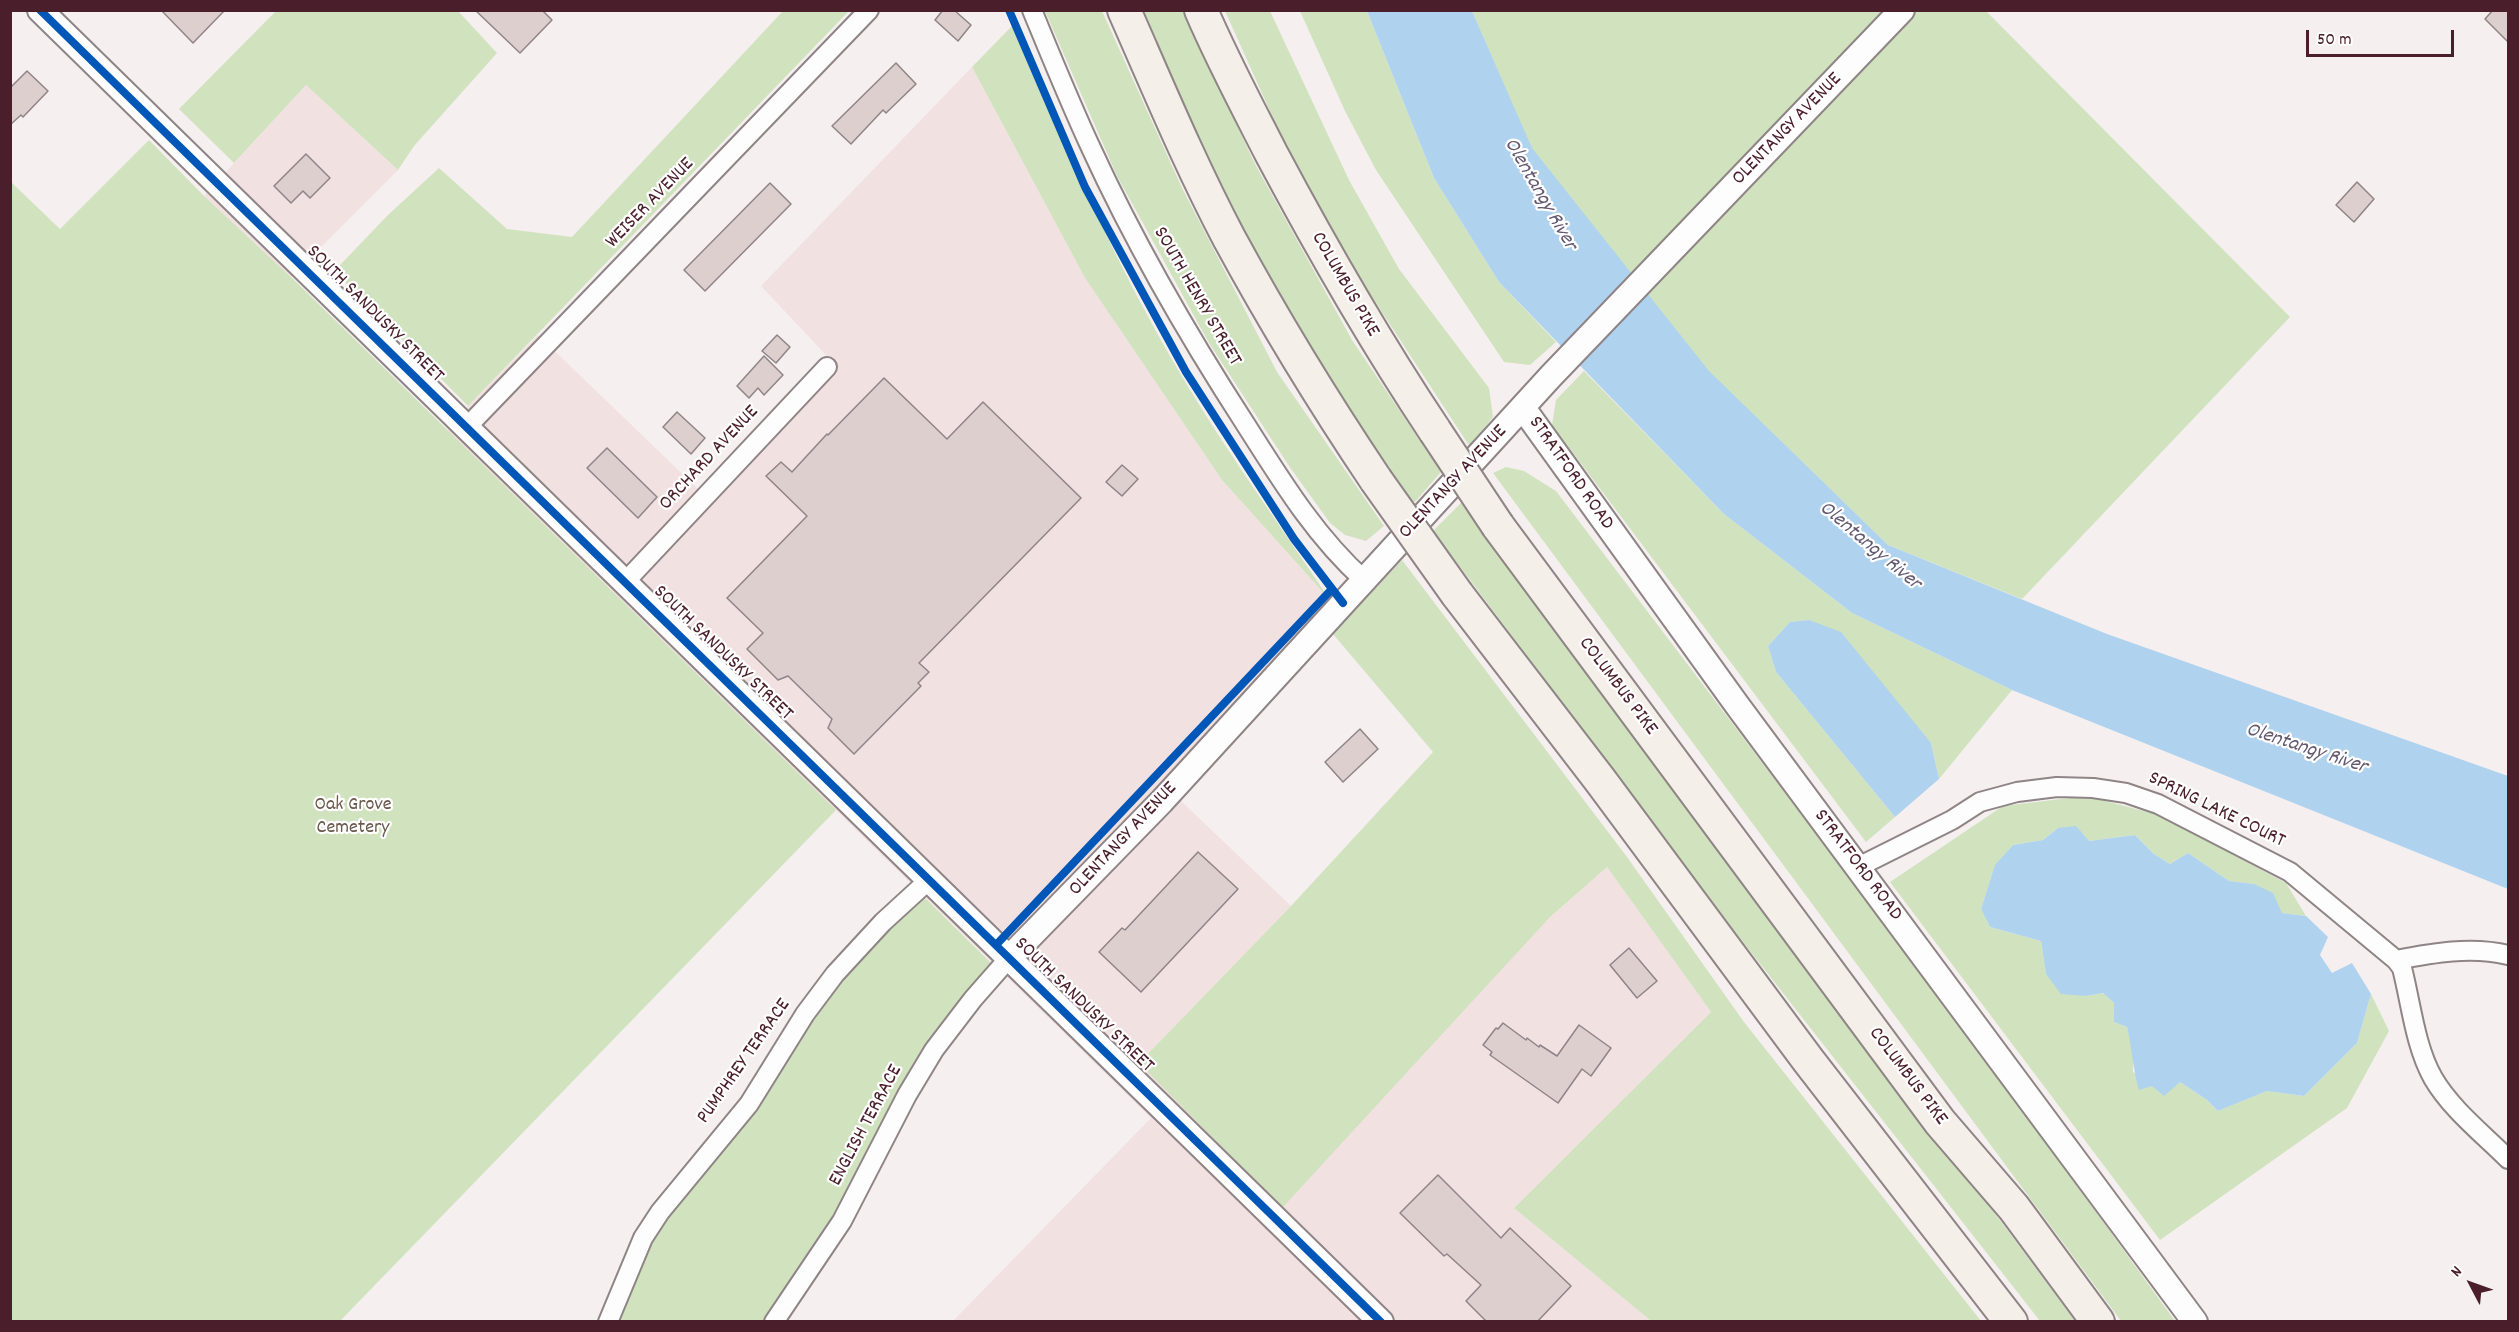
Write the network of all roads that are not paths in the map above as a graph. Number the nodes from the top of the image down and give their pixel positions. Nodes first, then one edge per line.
1 (40, 10) edge
2 (869, 10) edge
3 (1032, 10) edge
4 (1124, 10) edge
5 (1201, 10) edge
6 (1902, 10) edge
7 (827, 367) dead end
8 (1523, 408) junction
9 (466, 428) junction
10 (1364, 580) junction
11 (625, 582) junction
12 (1858, 867) junction
13 (930, 879) junction
14 (2508, 955) edge
15 (1010, 958) junction
16 (2396, 960) junction
17 (2508, 1159) edge
18 (608, 1322) edge
19 (774, 1322) edge
20 (1381, 1322) edge
21 (2011, 1322) edge
22 (2098, 1322) edge
23 (2195, 1322) edge

1 - 9 street, SOUTH SANDUSKY STREET
2 - 9 street, WEISER AVENUE
3 - 10 street, SOUTH HENRY STREET
4 - 21 highway, bridge
5 - 22 highway, COLUMBUS PIKE, bridge
6 - 8 street, OLENTANGY AVENUE
7 - 11 street, ORCHARD AVENUE
8 - 10 street, OLENTANGY AVENUE
8 - 12 street, STRATFORD ROAD
9 - 11 street, SOUTH SANDUSKY STREET
10 - 15 street, OLENTANGY AVENUE
11 - 13 street, SOUTH SANDUSKY STREET
12 - 16 street, SPRING LAKE COURT
12 - 23 street, STRATFORD ROAD
13 - 15 street, SOUTH SANDUSKY STREET
13 - 18 street, PUMPHREY TERRACE
14 - 16 street
15 - 19 street, ENGLISH TERRACE
15 - 20 street, SOUTH SANDUSKY STREET
16 - 17 street, SPRING LAKE COURT

